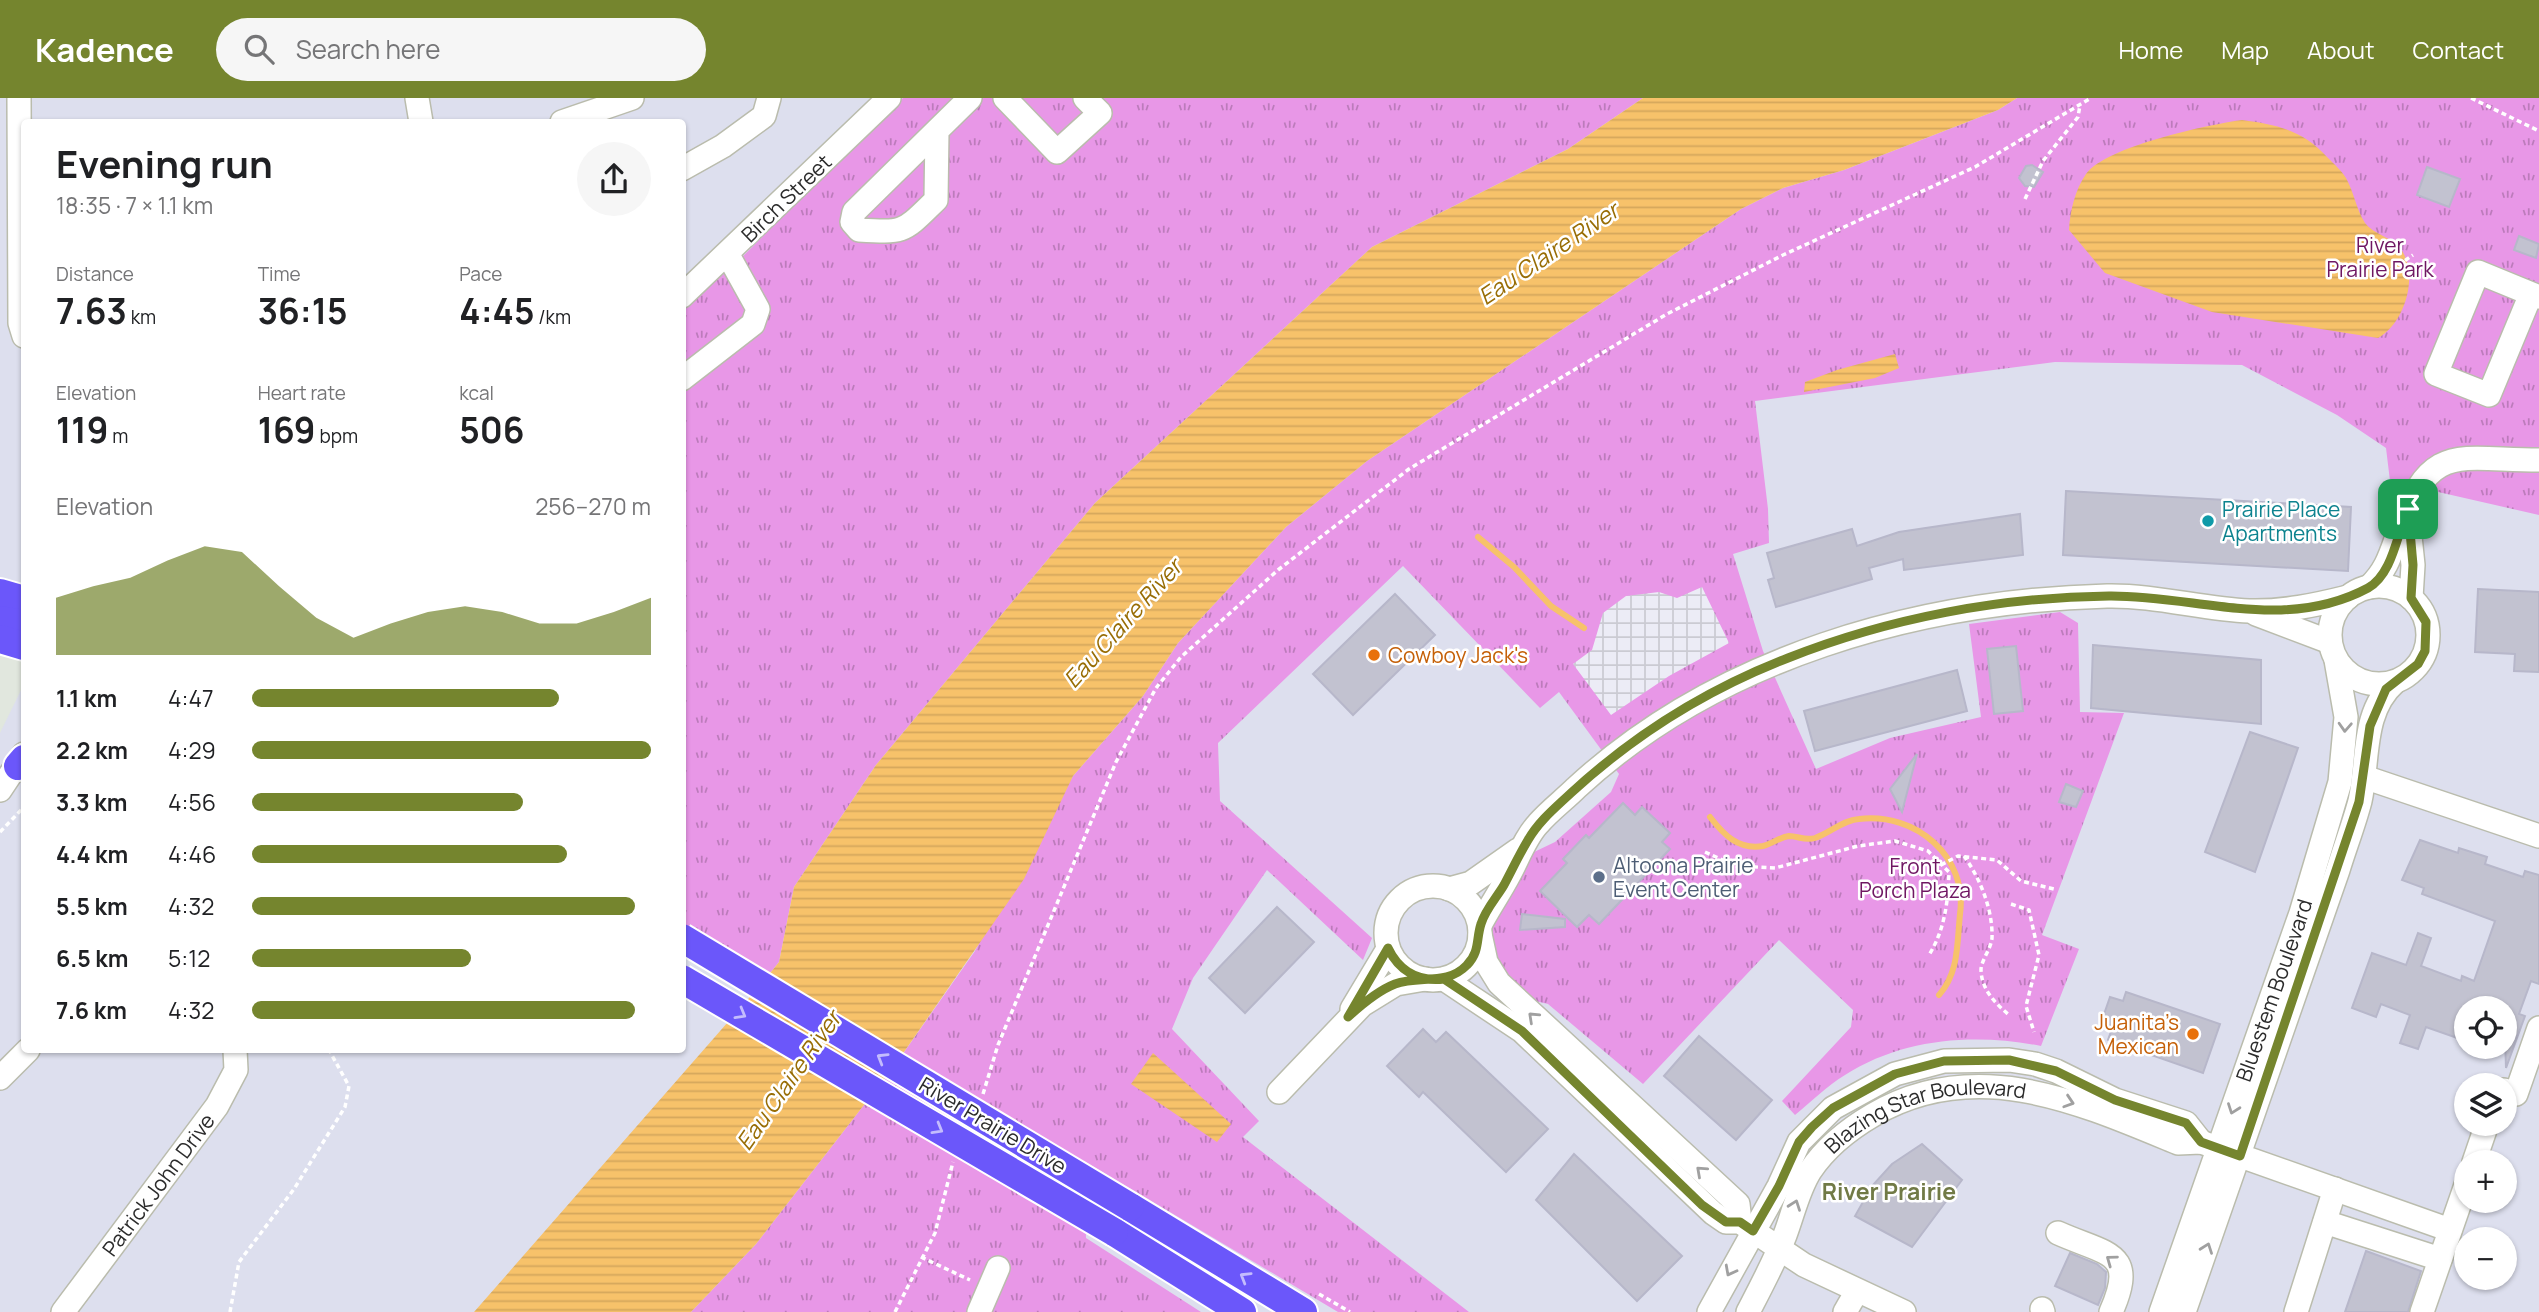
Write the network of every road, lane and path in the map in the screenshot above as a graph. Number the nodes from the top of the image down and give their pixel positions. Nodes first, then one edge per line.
1 (19, 98) edge
2 (417, 98) edge
3 (632, 98) edge
4 (769, 98) edge
5 (888, 98) edge
6 (970, 98) edge
7 (1005, 98) edge
8 (1085, 98) edge
9 (2091, 98) edge
10 (2471, 98) edge
11 (2080, 105) junction
12 (420, 119) edge
13 (571, 119) edge
14 (937, 131) junction
15 (2539, 131) edge
16 (686, 167) edge
17 (2025, 199) dead end
18 (728, 255) junction
19 (2413, 255) dead end
20 (2384, 275) dead end
21 (686, 292) edge
22 (2535, 296) edge
23 (21, 326) edge
24 (686, 376) edge
25 (2539, 460) edge
26 (2408, 509) junction
27 (2359, 592) junction
28 (2411, 598) junction
29 (19, 603) edge
30 (2249, 611) junction
31 (0, 620) edge
32 (0, 639) edge
33 (21, 645) edge
34 (2333, 651) junction
35 (2395, 682) junction
36 (21, 761) edge
37 (2364, 778) junction
38 (0, 790) edge
39 (21, 810) edge
40 (0, 832) edge
41 (2539, 836) edge
42 (1526, 844) junction
43 (1705, 852) dead end
44 (1964, 856) junction
45 (1942, 864) junction
46 (1449, 888) junction
47 (2054, 889) dead end
48 (2011, 904) dead end
49 (1480, 930) junction
50 (686, 940) edge
51 (1388, 948) junction
52 (1929, 955) dead end
53 (1434, 979) junction
54 (686, 981) edge
55 (2009, 1015) dead end
56 (1348, 1017) junction
57 (2539, 1028) edge
58 (2034, 1032) dead end
59 (25, 1053) edge
60 (235, 1053) edge
61 (331, 1053) edge
62 (0, 1078) edge
63 (2517, 1091) edge
64 (1279, 1092) dead end
65 (979, 1103) dead end
66 (2220, 1149) junction
67 (953, 1160) dead end
68 (2335, 1189) junction
69 (2456, 1213) edge
70 (2325, 1222) junction
71 (1746, 1226) junction
72 (2450, 1230) junction
73 (2058, 1233) dead end
74 (1779, 1250) junction
75 (921, 1257) junction
76 (2440, 1259) junction
77 (993, 1278) joint
78 (1857, 1291) junction
79 (63, 1312) edge
80 (230, 1312) edge
81 (895, 1312) edge
82 (979, 1312) edge
83 (1242, 1312) edge
84 (1303, 1312) edge
85 (1709, 1312) edge
86 (1748, 1312) edge
87 (1845, 1312) edge
88 (1904, 1312) edge
89 (2111, 1312) edge
90 (2161, 1312) edge
91 (2184, 1312) edge
92 (2296, 1312) edge
93 (2422, 1312) edge

1 - 23 street
2 - 12 street
3 - 13 street
4 - 16 street
5 - 18 street, Birch Street
6 - 14 street
7 - 8 street
9 - 11 path
10 - 15 path
11 - 17 path
11 - 65 path
14 - 14 street
18 - 21 street, Birch Street
18 - 24 street
19 - 20 path
22 - 22 street
25 - 26 street, Bluestem Boulevard
26 - 27 street, Bluestem Boulevard
26 - 28 street
27 - 28 street
27 - 30 street
27 - 34 street, Bluestem Boulevard
28 - 35 street, Bluestem Boulevard
29 - 31 main road
30 - 34 street
30 - 42 street
32 - 33 main road
34 - 35 street
34 -> 66 street, Bluestem Boulevard
35 - 37 street, Bluestem Boulevard
36 - 38 street
37 - 41 street
37 - 66 street, Bluestem Boulevard
39 - 40 path
42 - 46 street
42 - 49 street
43 - 45 path
44 - 45 path
44 - 47 path
44 - 55 path
45 - 52 path
46 - 49 street
46 - 51 street
48 - 58 path
49 - 53 street
71 -> 49 street
84 -> 50 main road, River Prairie Drive, bridge
51 - 53 street
51 - 56 street
53 - 56 street
53 - 71 street
54 -> 83 main road, River Prairie Drive, bridge
56 - 64 street
57 - 63 street
59 - 62 street
60 - 79 street, Patrick John Drive
61 - 80 path
66 - 68 street
66 - 71 street, Blazing Star Boulevard
74 -> 66 street, Blazing Star Boulevard
66 - 90 street, Bluestem Boulevard
91 -> 66 street, Bluestem Boulevard
67 - 75 path
68 - 70 street
68 - 72 street
69 - 72 street
70 - 76 street
70 - 92 street
71 - 74 street
71 -> 85 street, Blazing Star Boulevard
72 - 76 street
89 -> 73 street
74 - 78 street
74 - 86 street, Blazing Star Boulevard
75 - 77 path
75 - 81 path
76 - 93 street
77 - 82 street
78 - 87 street
78 - 88 street

